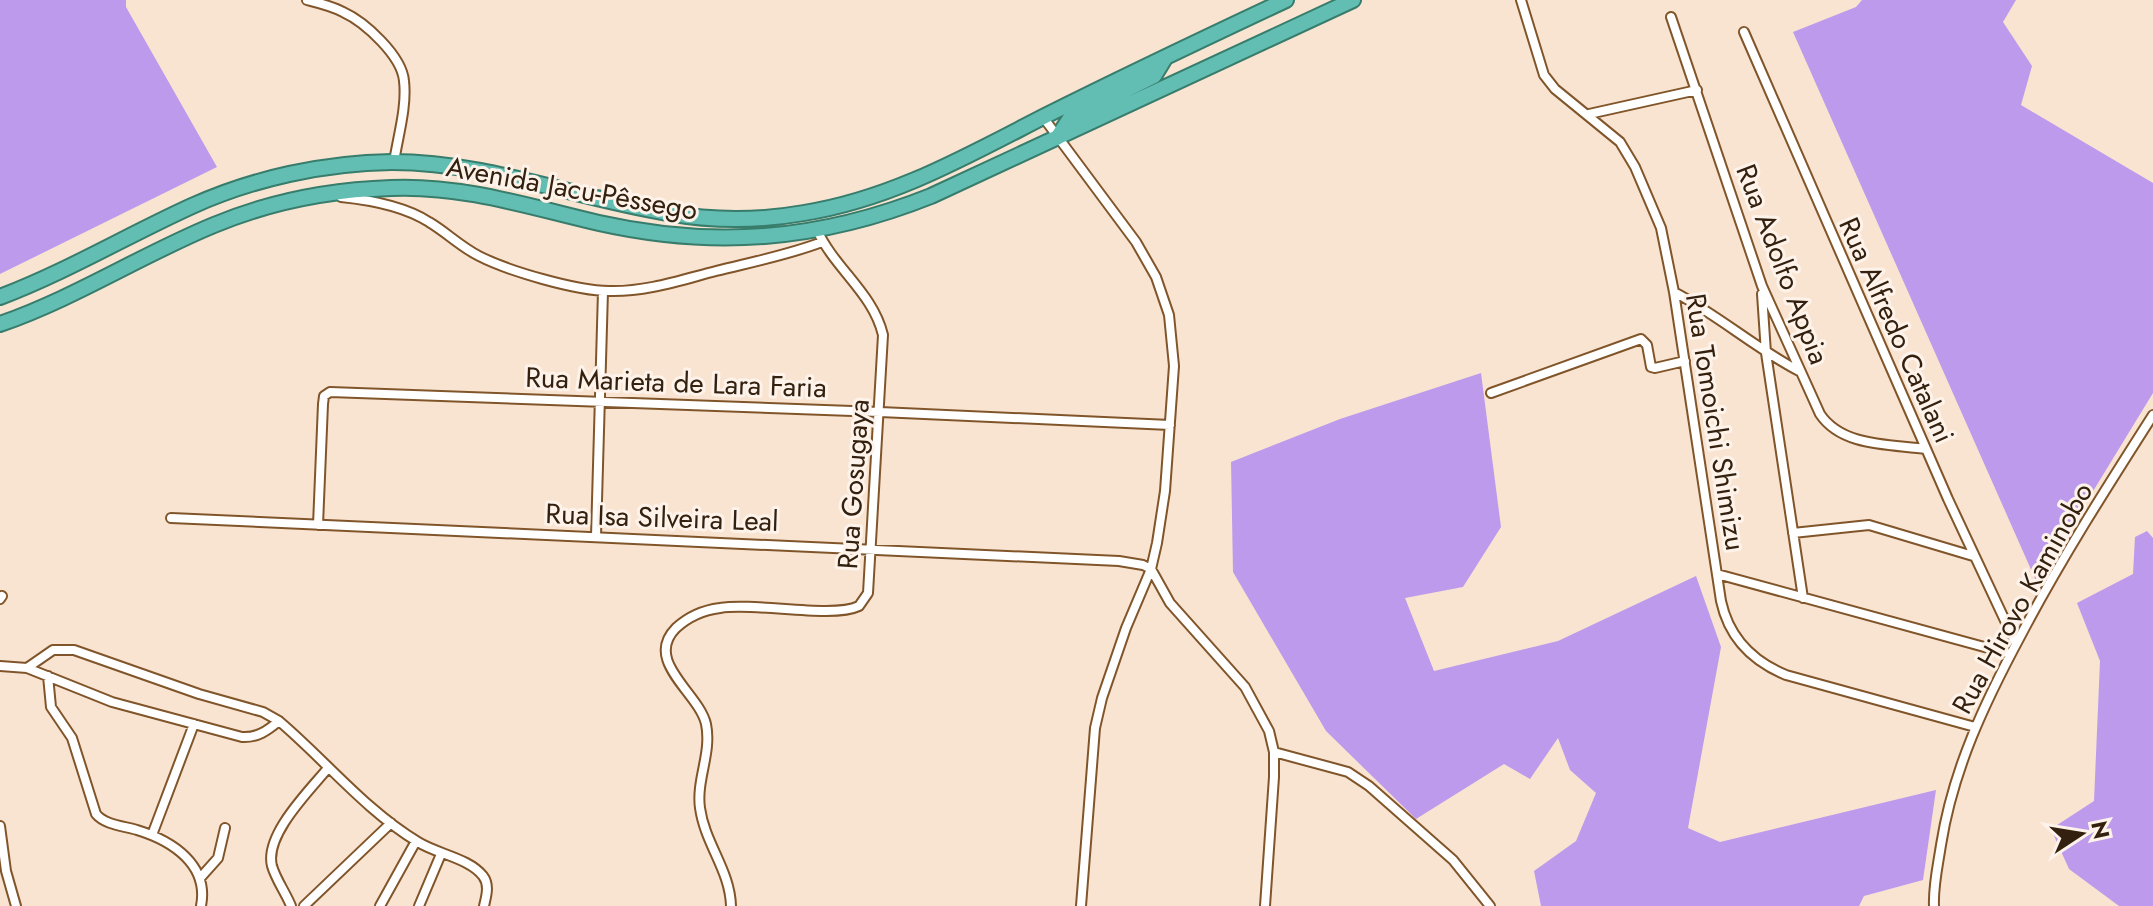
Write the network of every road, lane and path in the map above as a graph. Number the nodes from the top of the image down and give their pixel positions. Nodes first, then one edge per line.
1 (307, 0) edge
2 (1286, 0) edge
3 (1353, 0) edge
4 (1521, 0) edge
5 (1671, 17) dead end
6 (1744, 32) dead end
7 (1165, 58) junction
8 (1697, 90) junction
9 (1589, 114) junction
10 (1043, 117) junction
11 (1020, 129) junction
12 (1057, 138) junction
13 (394, 162) junction
14 (956, 185) junction
15 (321, 195) junction
16 (820, 236) junction
17 (1762, 286) junction
18 (603, 291) junction
19 (1674, 292) junction
20 (0, 297) edge
21 (0, 324) edge
22 (1766, 353) junction
23 (1685, 361) junction
24 (1799, 371) junction
25 (1491, 393) dead end
26 (601, 401) junction
27 (880, 412) junction
28 (2153, 415) edge
29 (1170, 425) junction
30 (1926, 449) junction
31 (171, 518) dead end
32 (318, 525) junction
33 (1793, 533) junction
34 (596, 536) junction
35 (872, 548) junction
36 (1973, 556) junction
37 (1151, 569) junction
38 (1717, 574) junction
39 (1803, 598) junction
40 (2016, 644) junction
41 (2010, 654) junction
42 (0, 666) edge
43 (27, 668) junction
44 (48, 676) junction
45 (279, 721) junction
46 (194, 724) junction
47 (1975, 727) junction
48 (1274, 752) junction
49 (328, 768) junction
50 (391, 823) junction
51 (0, 826) edge
52 (225, 828) dead end
53 (152, 835) junction
54 (416, 841) junction
55 (441, 854) junction
56 (201, 877) junction
57 (16, 906) edge
58 (201, 906) edge
59 (291, 906) edge
60 (304, 906) edge
61 (380, 906) edge
62 (419, 906) edge
63 (484, 906) edge
64 (731, 906) edge
65 (1081, 906) edge
66 (1265, 906) edge
67 (1490, 906) edge
68 (1934, 906) edge

1 - 13 street
2 - 7 highway, Avenida Jacu-Pêssego
3 - 12 highway, Avenida Jacu-Pêssego
4 - 9 street, Rua Tomoichi Shimizu
5 - 8 street, Rua Adolfo Appia
6 - 30 street, Rua Alfredo Catalani
7 - 10 highway, Avenida Jacu-Pêssego
7 - 12 highway
8 - 9 street
8 - 17 street, Rua Adolfo Appia
9 - 19 street, Rua Tomoichi Shimizu
10 - 11 highway, Avenida Jacu-Pêssego
10 - 12 street
11 - 13 highway, Avenida Jacu-Pêssego
11 - 14 highway
12 - 14 highway, Avenida Jacu-Pêssego
12 - 29 street
13 - 20 highway, Avenida Jacu-Pêssego
14 - 16 highway, Avenida Jacu-Pêssego
15 - 16 highway, Avenida Jacu-Pêssego
15 - 18 street
15 - 21 highway, Avenida Jacu-Pêssego
16 - 18 street
16 - 27 street, Rua Gosugaya
17 - 22 street
17 - 24 street, Rua Adolfo Appia
18 - 26 street
19 - 22 street
19 - 23 street, Rua Tomoichi Shimizu
22 - 24 street
22 - 33 street
23 - 25 street
23 - 38 street, Rua Tomoichi Shimizu
24 - 30 street, Rua Adolfo Appia
26 - 27 street, Rua Marieta de Lara Faria
26 - 32 street, Rua Marieta de Lara Faria
26 - 34 street
27 - 29 street, Rua Marieta de Lara Faria
27 - 35 street, Rua Gosugaya
28 - 40 street, Rua Hirovo Kaminobo
29 - 37 street
30 - 36 street, Rua Alfredo Catalani
31 - 32 street, Rua Isa Silveira Leal
32 - 34 street, Rua Isa Silveira Leal
33 - 36 street
33 - 39 street
34 - 35 street, Rua Isa Silveira Leal
35 - 37 street, Rua Isa Silveira Leal
35 - 64 street, Rua Gosugaya
36 - 40 street, Rua Alfredo Catalani
37 - 48 street
37 - 65 street
38 - 39 street
38 - 47 street, Rua Tomoichi Shimizu
39 - 41 street
40 - 41 street, Rua Hirovo Kaminobo
41 - 47 street, Rua Hirovo Kaminobo
42 - 43 street
43 - 44 street
43 - 45 street
44 - 46 street
44 - 53 street
45 - 46 street
45 - 49 street
46 - 53 street
47 - 68 street, Rua Hirovo Kaminobo
48 - 66 street
48 - 67 street
49 - 50 street
49 - 59 street
50 - 54 street
50 - 60 street
51 - 57 street
52 - 56 street
53 - 56 street
54 - 55 street
54 - 61 street
55 - 62 street
55 - 63 street
56 - 58 street

